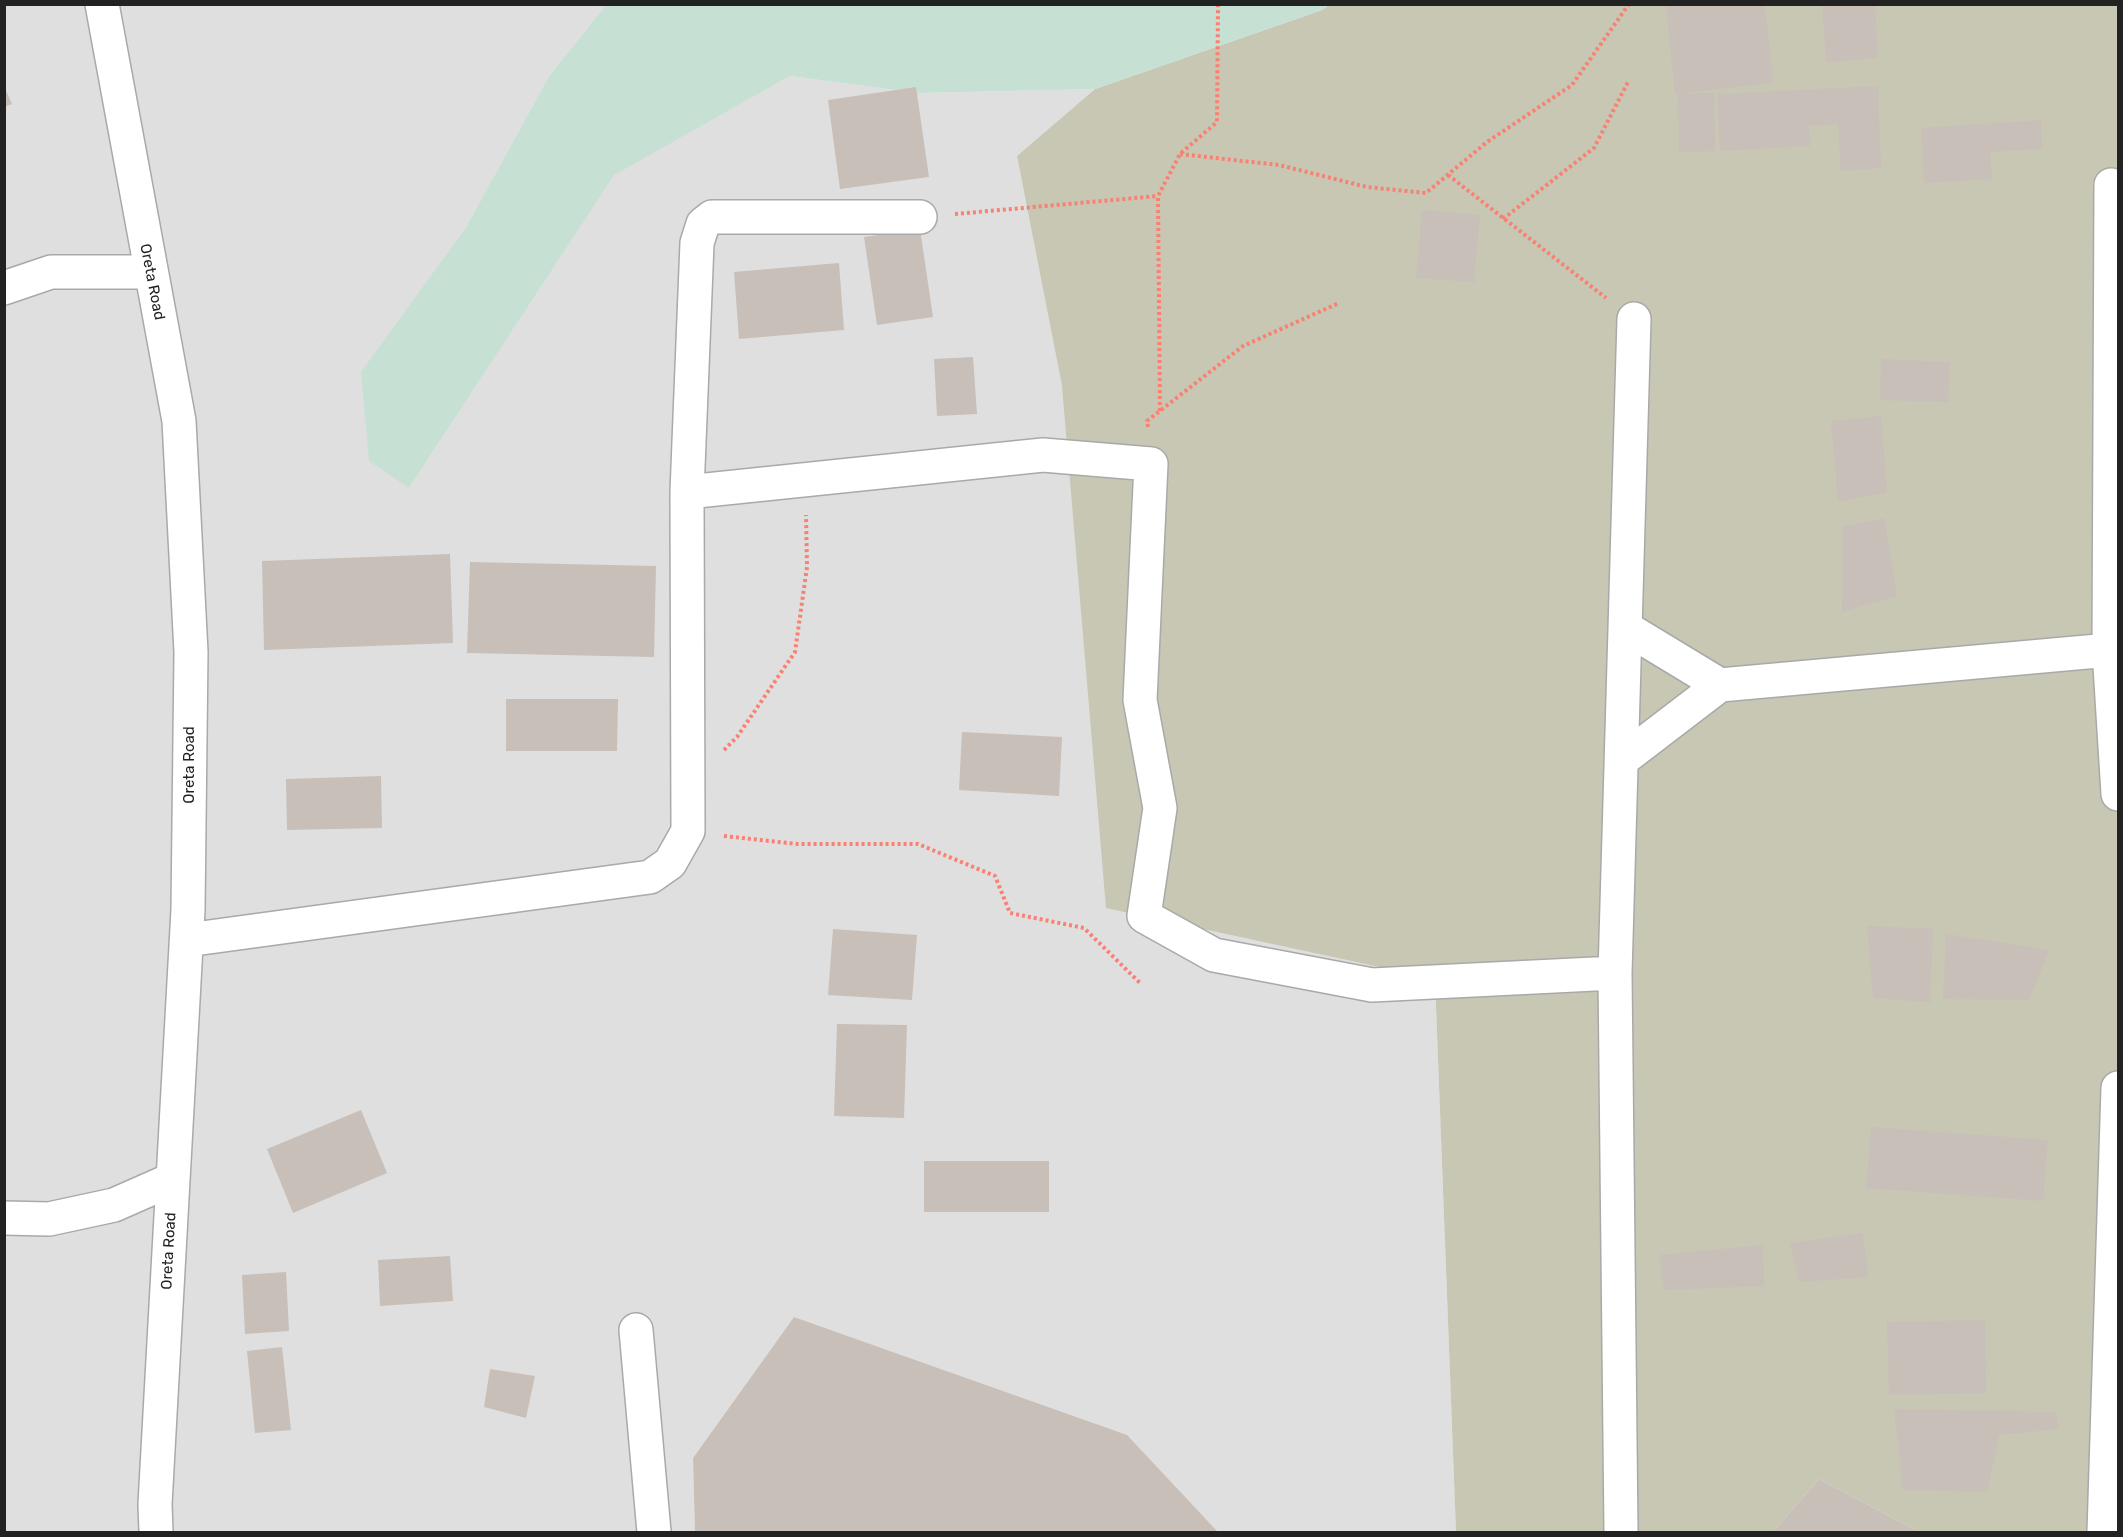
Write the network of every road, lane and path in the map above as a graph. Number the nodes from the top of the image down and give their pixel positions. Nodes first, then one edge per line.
1 (102, 4) edge
2 (1218, 4) edge
3 (1629, 4) edge
4 (1629, 80) dead end
5 (1180, 154) junction
6 (1448, 175) junction
7 (2111, 185) dead end
8 (1158, 196) junction
9 (920, 217) joint
10 (1503, 219) junction
11 (150, 272) junction
12 (4, 288) edge
13 (1339, 303) dead end
14 (1635, 319) joint
15 (1160, 411) junction
16 (1150, 464) junction
17 (806, 481) junction
18 (687, 492) junction
19 (1626, 628) junction
20 (2109, 650) junction
21 (1720, 685) junction
22 (1622, 760) junction
23 (686, 790) junction
24 (2118, 794) edge
25 (688, 831) junction
26 (187, 940) junction
27 (1615, 973) junction
28 (1140, 983) dead end
29 (2118, 1088) edge
30 (173, 1179) junction
31 (4, 1218) edge
32 (636, 1330) dead end
33 (156, 1533) edge
34 (654, 1533) edge
35 (1621, 1533) edge
36 (2104, 1533) edge

1 - 11 street, Oreta Road
2 - 5 path
3 - 6 path
4 - 10 path
5 - 6 path
5 - 8 path
6 - 10 path
7 - 20 street
8 - 9 path
8 - 15 path
9 - 18 street
10 - 14 path
11 - 12 street
11 - 26 street, Oreta Road
13 - 15 path
14 - 19 street
15 - 16 path
16 - 17 street
16 - 27 street
17 - 18 street
17 - 23 path
18 - 23 street
19 - 21 street
19 - 22 street
20 - 21 street
20 - 24 street
21 - 22 street
22 - 27 street
23 - 25 street
25 - 26 street
25 - 28 path
26 - 30 street, Oreta Road
27 - 35 street
29 - 36 street
30 - 31 street
30 - 33 street, Oreta Road
32 - 34 street

